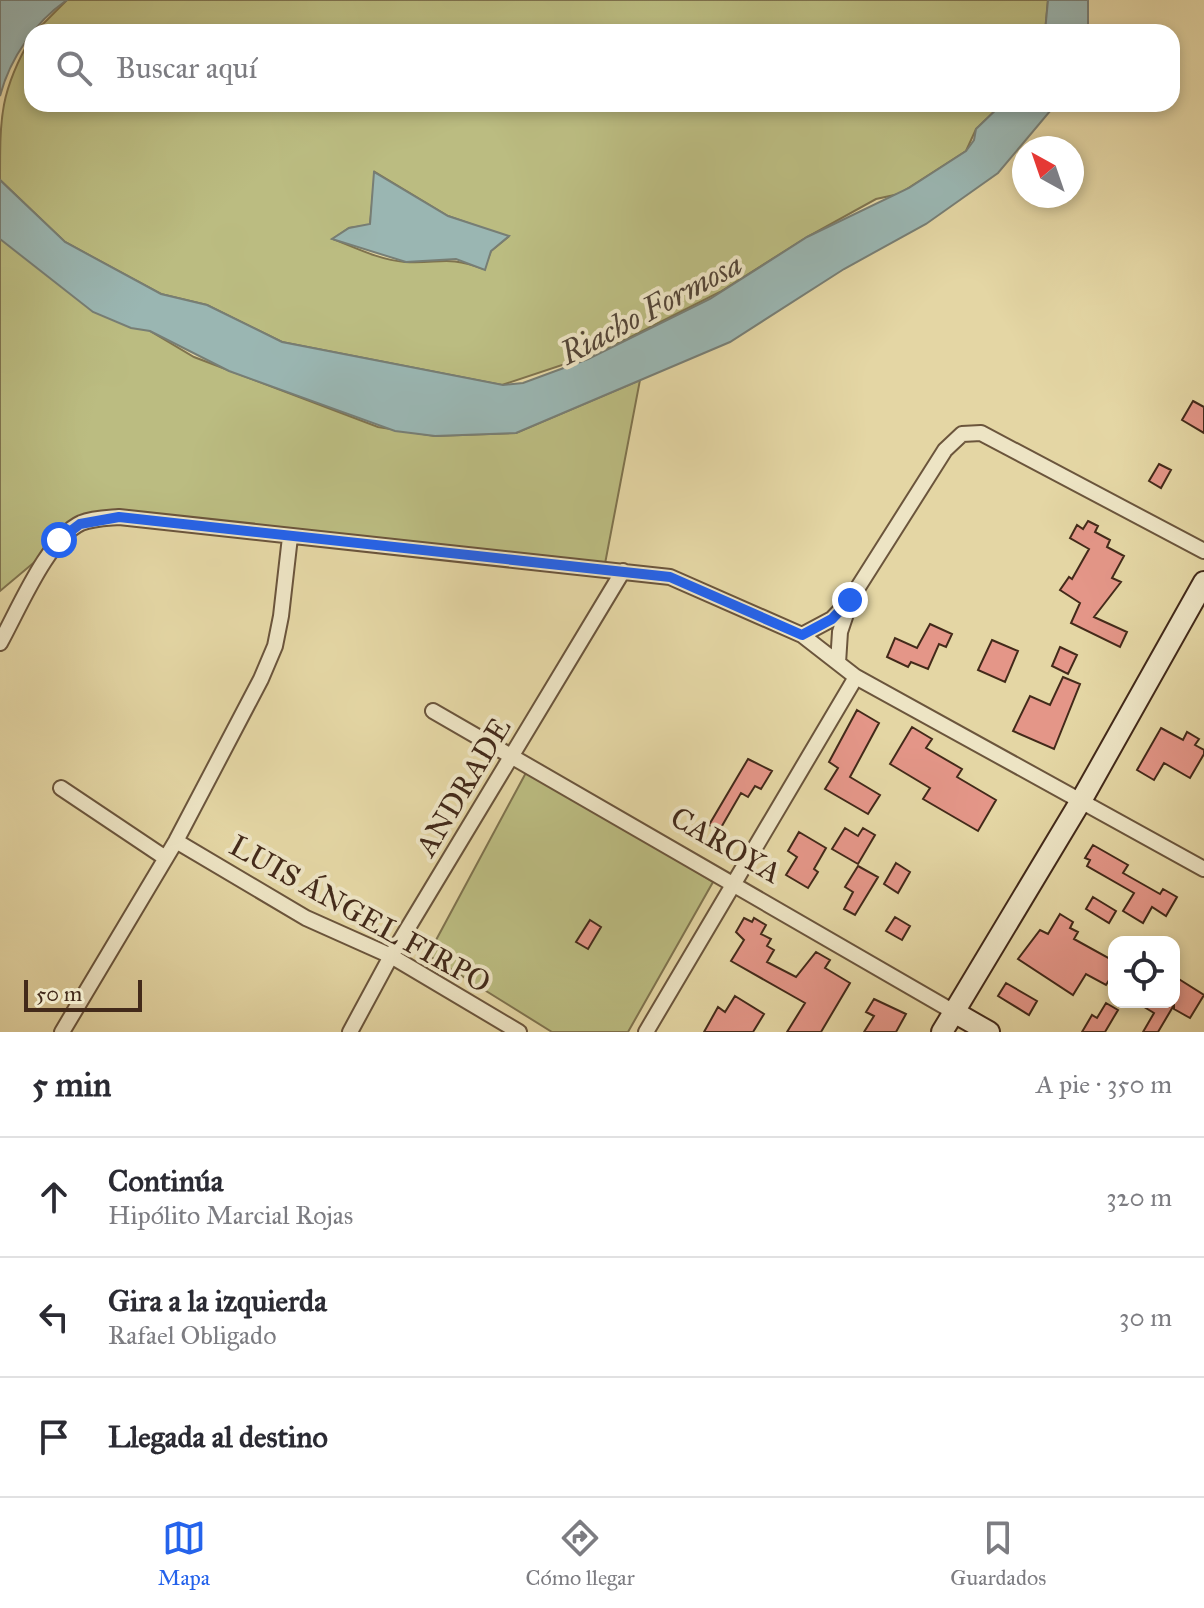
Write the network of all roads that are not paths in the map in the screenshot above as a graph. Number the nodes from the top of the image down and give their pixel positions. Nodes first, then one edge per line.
1 (290, 537) junction
2 (1204, 551) edge
3 (623, 571) junction
4 (1204, 582) edge
5 (850, 600) junction
6 (802, 635) junction
7 (0, 643) edge
8 (838, 663) junction
9 (856, 677) junction
10 (433, 711) dead end
11 (511, 757) junction
12 (61, 788) dead end
13 (1082, 799) junction
14 (176, 841) junction
15 (164, 857) junction
16 (1204, 869) edge
17 (732, 883) junction
18 (391, 956) junction
19 (954, 1012) junction
20 (62, 1032) edge
21 (350, 1032) edge
22 (519, 1032) edge
23 (646, 1032) edge
24 (942, 1032) edge
25 (989, 1032) edge

1 - 3 street
1 - 7 street
1 - 14 street
2 - 5 street
3 - 6 street
3 - 11 street, ANDRADE
4 - 13 main road
5 - 6 street
5 - 8 street
6 - 8 street
8 - 9 street
9 - 13 street
9 - 17 street
10 - 11 street, CAROYA
11 - 17 street, CAROYA
11 - 18 street, ANDRADE
12 - 15 street
13 - 16 street
13 - 19 main road
14 - 15 street
14 - 18 street, LUIS ÁNGEL FIRPO
15 - 20 street
17 - 19 street, CAROYA
17 - 23 street
18 - 21 street, ANDRADE
18 - 22 street, LUIS ÁNGEL FIRPO
19 - 24 main road
19 - 25 main road, CAROYA

